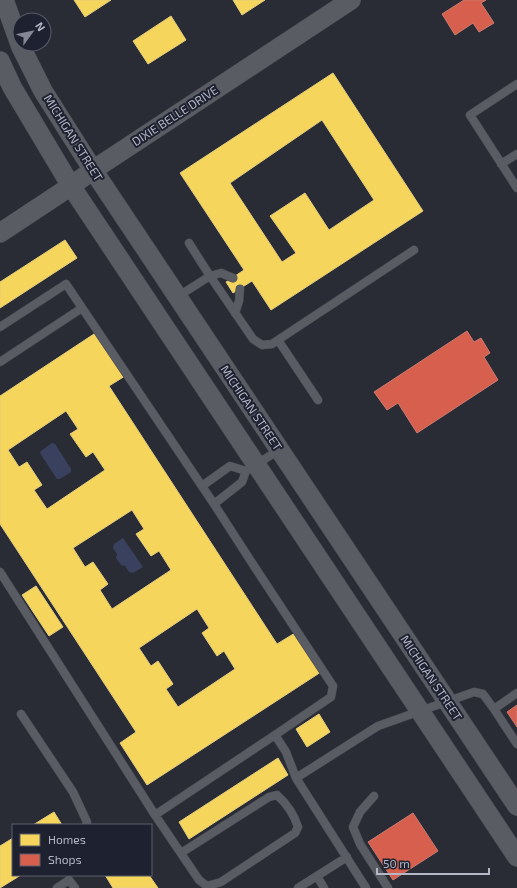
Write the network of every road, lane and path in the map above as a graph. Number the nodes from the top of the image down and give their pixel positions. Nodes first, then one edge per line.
1 (4, 0) edge
2 (351, 0) edge
3 (0, 61) edge
4 (517, 84) edge
5 (517, 154) edge
6 (501, 164) junction
7 (93, 170) junction
8 (71, 186) junction
9 (517, 188) edge
10 (0, 234) edge
11 (189, 243) dead end
12 (414, 250) dead end
13 (210, 276) junction
14 (233, 278) dead end
15 (240, 289) dead end
16 (177, 297) junction
17 (82, 308) junction
18 (235, 313) junction
19 (0, 327) edge
20 (278, 340) junction
21 (0, 362) edge
22 (318, 400) dead end
23 (279, 450) junction
24 (251, 467) junction
25 (202, 486) junction
26 (214, 504) junction
27 (0, 572) edge
28 (517, 693) edge
29 (447, 701) junction
30 (494, 709) junction
31 (420, 710) junction
32 (21, 714) dead end
33 (275, 735) junction
34 (517, 744) edge
35 (296, 778) junction
36 (374, 796) dead end
37 (517, 806) edge
38 (155, 815) junction
39 (86, 824) edge
40 (181, 854) junction
41 (347, 857) junction
42 (517, 857) edge
43 (317, 876) junction
44 (71, 878) edge
45 (56, 888) edge
46 (75, 888) edge
47 (298, 888) edge
48 (324, 888) edge
49 (366, 888) edge
50 (388, 888) edge

1 - 7 street, MICHIGAN STREET
2 - 7 street, DIXIE BELLE DRIVE
3 - 8 street
4 - 6 lane
5 - 6 lane
6 - 9 lane
7 - 8 street, DIXIE BELLE DRIVE
7 - 16 street, MICHIGAN STREET
8 - 10 street, DIXIE BELLE DRIVE
8 - 24 street
11 - 13 lane
12 - 20 lane
13 - 14 lane
13 - 16 lane
13 - 18 lane
15 - 18 lane
16 - 23 street, MICHIGAN STREET
17 - 19 lane
17 - 21 lane
17 - 25 lane
18 - 20 lane
20 - 22 lane
23 - 24 lane
23 - 29 street, MICHIGAN STREET
24 - 25 lane
24 - 26 lane
24 - 31 street
25 - 26 lane
26 - 33 lane
27 - 38 lane
28 - 30 lane
29 - 30 lane
29 - 31 lane
29 - 37 street, MICHIGAN STREET
30 - 34 lane
31 - 35 lane
31 - 42 street
32 - 39 lane
33 - 35 lane
33 - 38 lane
35 - 41 lane
36 - 50 lane
38 - 40 lane
40 - 40 lane
41 - 43 lane
41 - 49 lane
43 - 47 lane
43 - 48 lane
44 - 45 lane
44 - 46 lane

